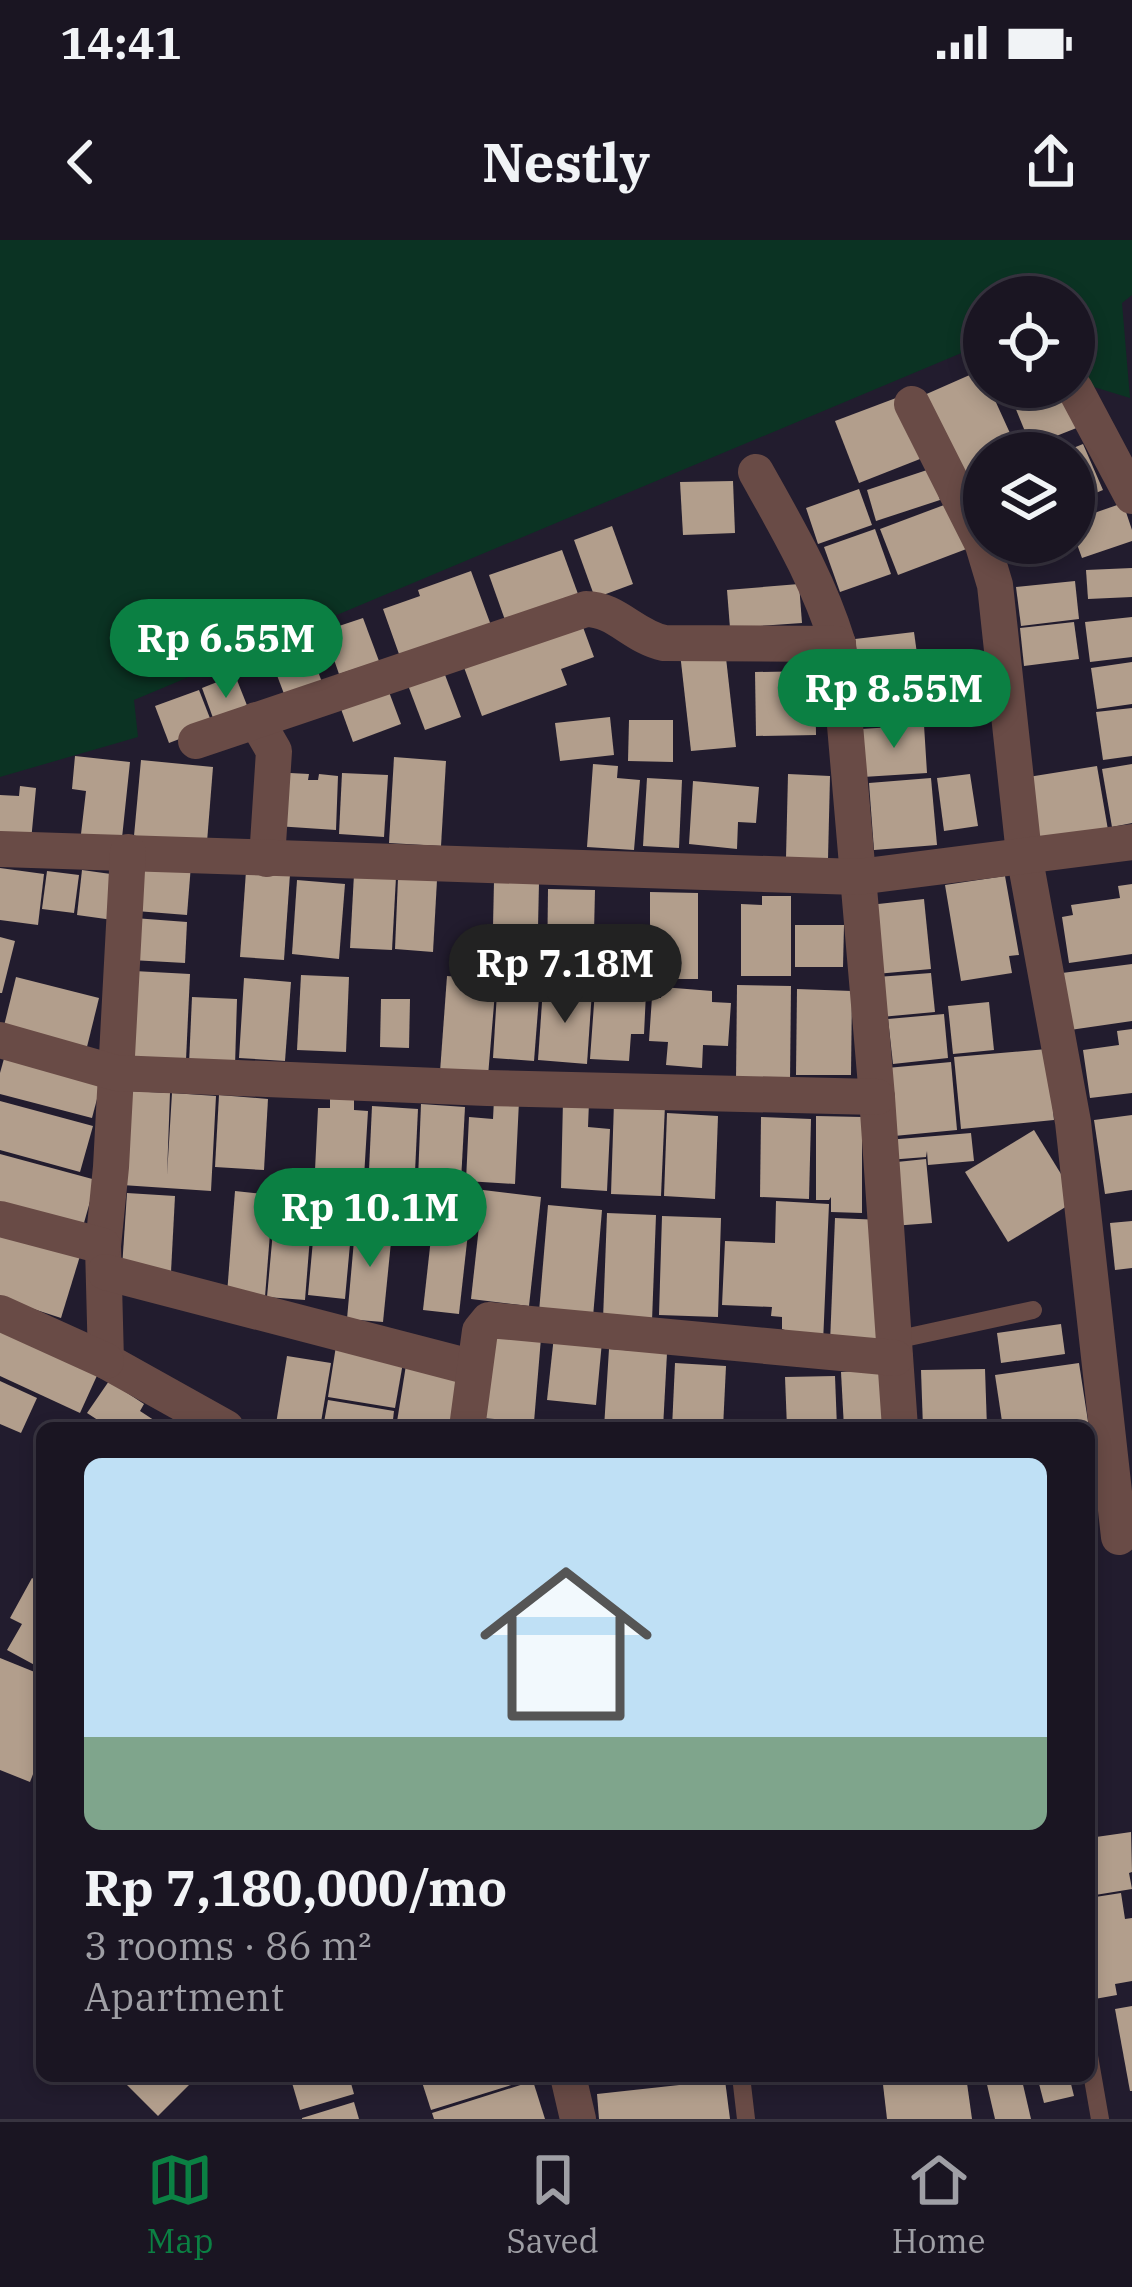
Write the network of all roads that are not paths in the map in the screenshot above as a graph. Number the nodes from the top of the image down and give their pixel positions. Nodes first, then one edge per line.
1 (912, 404) dead end
2 (1085, 408) edge
3 (756, 472) dead end
4 (1132, 496) edge
5 (838, 644) junction
6 (196, 741) dead end
7 (268, 747) junction
8 (1132, 842) edge
9 (0, 849) edge
10 (128, 852) junction
11 (1024, 854) junction
12 (267, 859) junction
13 (858, 877) junction
14 (0, 1040) edge
15 (116, 1073) junction
16 (877, 1097) junction
17 (0, 1219) edge
18 (104, 1259) junction
19 (1033, 1310) dead end
20 (0, 1313) edge
21 (895, 1349) junction
22 (106, 1361) junction
23 (474, 1368) junction
24 (205, 1422) edge
25 (471, 1422) edge
26 (900, 1422) edge
27 (1113, 1539) edge
28 (569, 2082) edge
29 (742, 2082) edge
30 (1094, 2082) edge
31 (578, 2119) edge
32 (746, 2119) edge
33 (1100, 2119) edge

1 - 11 street
2 - 4 street
3 - 5 street
5 - 7 street
5 - 13 street
6 - 7 street
7 - 12 street
8 - 11 street
9 - 10 street
10 - 12 street
10 - 15 street
11 - 13 street
11 - 27 street
12 - 13 street
13 - 16 street
14 - 15 street
15 - 16 street
15 - 18 street
16 - 21 street
17 - 18 street
18 - 22 street
18 - 23 street
19 - 21 lane
20 - 22 street
21 - 23 street
21 - 26 street
22 - 24 street
23 - 25 street
28 - 31 street
29 - 32 lane
30 - 33 lane

